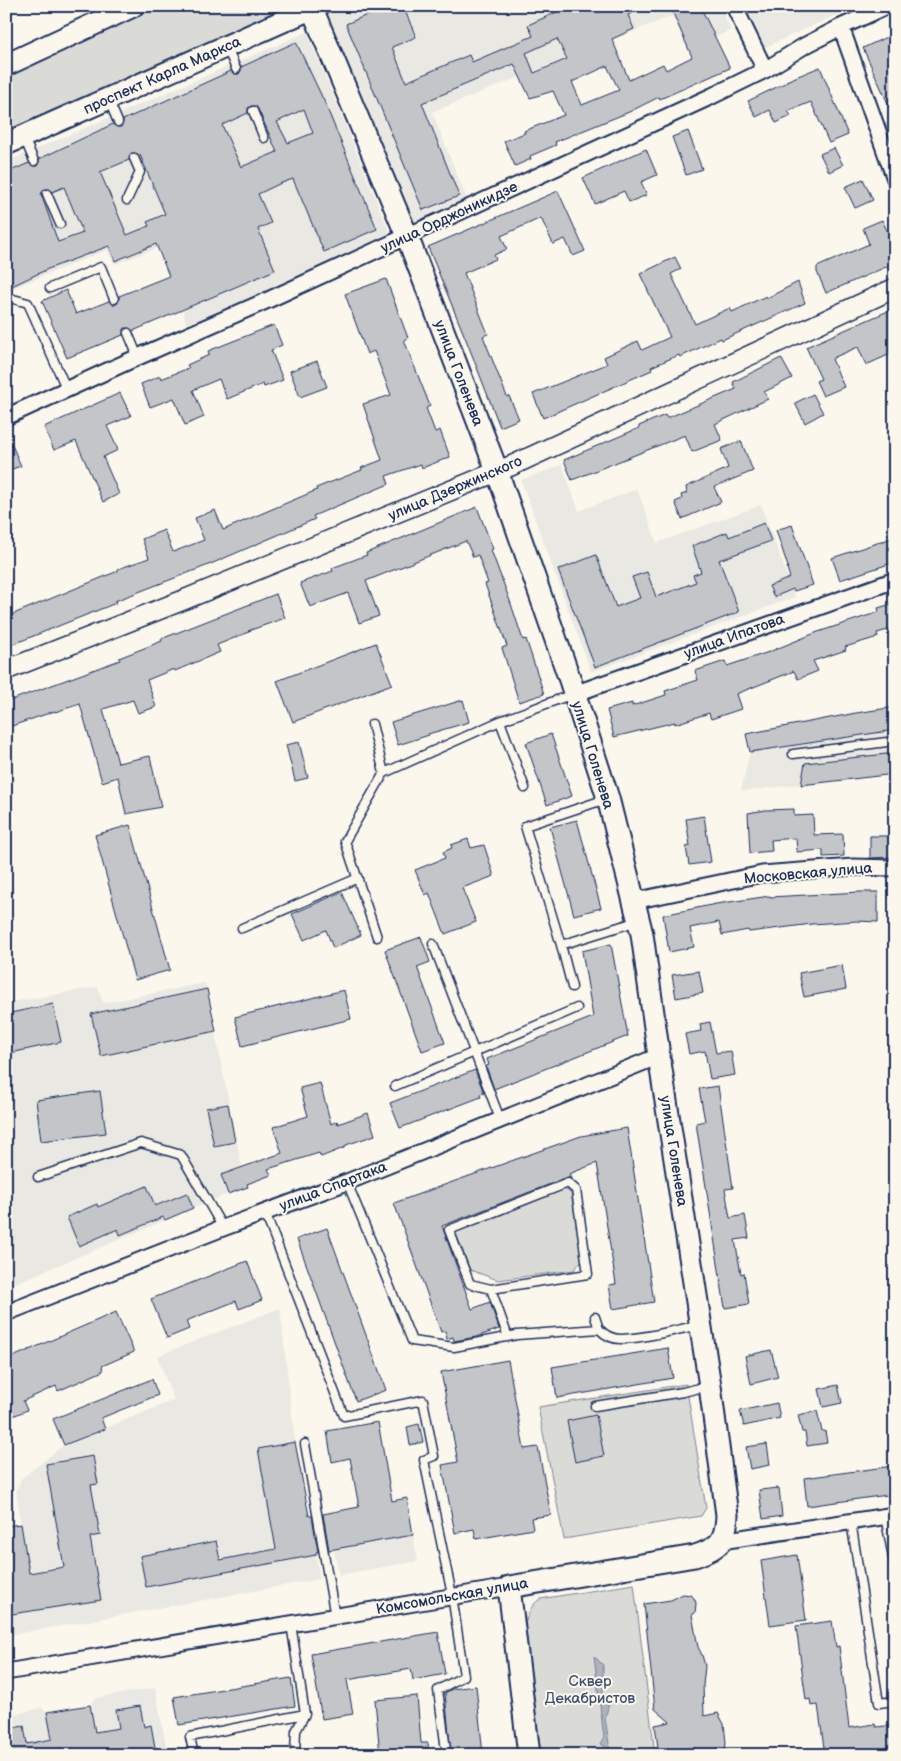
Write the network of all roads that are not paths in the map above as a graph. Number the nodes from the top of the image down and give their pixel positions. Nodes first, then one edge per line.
1 (734, 6) edge
2 (887, 6) edge
3 (130, 7) edge
4 (314, 7) edge
5 (841, 27) junction
6 (227, 46) junction
7 (6, 65) edge
8 (236, 69) dead end
9 (764, 70) junction
10 (108, 99) junction
11 (253, 111) dead end
12 (118, 122) dead end
13 (264, 138) dead end
14 (15, 140) edge
15 (134, 158) dead end
16 (34, 161) dead end
17 (895, 179) edge
18 (47, 194) dead end
19 (126, 200) dead end
20 (60, 224) dead end
21 (407, 236) junction
22 (50, 288) dead end
23 (895, 288) edge
24 (6, 297) edge
25 (114, 299) dead end
26 (128, 332) dead end
27 (138, 357) junction
28 (67, 390) junction
29 (6, 417) edge
30 (497, 471) junction
31 (895, 580) edge
32 (6, 670) edge
33 (574, 694) junction
34 (500, 720) junction
35 (372, 724) dead end
36 (895, 741) edge
37 (793, 754) dead end
38 (384, 773) junction
39 (525, 788) dead end
40 (608, 798) junction
41 (895, 868) edge
42 (358, 878) junction
43 (636, 911) junction
44 (242, 928) dead end
45 (377, 937) dead end
46 (433, 944) dead end
47 (561, 945) junction
48 (572, 987) dead end
49 (577, 1008) dead end
50 (474, 1051) junction
51 (659, 1056) junction
52 (395, 1086) dead end
53 (500, 1119) junction
54 (38, 1177) dead end
55 (347, 1182) junction
56 (265, 1213) junction
57 (223, 1228) junction
58 (491, 1289) junction
59 (6, 1313) edge
60 (595, 1317) dead end
61 (701, 1324) junction
62 (598, 1329) junction
63 (508, 1337) junction
64 (710, 1386) junction
65 (595, 1406) dead end
66 (305, 1444) dead end
67 (890, 1515) edge
68 (850, 1522) junction
69 (721, 1541) junction
70 (895, 1568) edge
71 (509, 1586) junction
72 (452, 1596) junction
73 (335, 1617) junction
74 (291, 1624) junction
75 (6, 1672) edge
76 (895, 1701) edge
77 (305, 1714) junction
78 (446, 1750) dead end
79 (295, 1754) dead end
80 (194, 1755) edge
81 (529, 1755) edge

1 - 9 street
2 - 5 street, улица Орджоникидзе
3 - 7 main road
4 - 6 main road, проспект Карла Маркса
4 - 21 main road, улица Голенева
5 - 9 street, улица Орджоникидзе
5 - 17 street
6 - 8 lane
6 - 10 main road, проспект Карла Маркса
9 - 21 street, улица Орджоникидзе
10 - 12 lane
10 - 14 main road, проспект Карла Маркса
11 - 13 lane
14 - 16 lane
15 - 19 lane
18 - 20 lane
21 - 27 street, улица Орджоникидзе
21 - 30 main road, улица Голенева
22 - 25 lane
23 - 30 street, улица Дзержинского
24 - 28 lane
26 - 27 lane
27 - 28 street, улица Орджоникидзе
28 - 29 street, улица Орджоникидзе
30 - 32 street, улица Дзержинского
30 - 33 main road, улица Голенева
31 - 33 street, улица Ипатова
33 - 34 lane
33 - 40 main road, улица Голенева
34 - 38 lane
34 - 39 lane
35 - 38 lane
36 - 37 lane
38 - 42 lane
40 - 43 main road, улица Голенева
40 - 47 lane
41 - 43 street, Московская улица
42 - 44 lane
42 - 45 lane
43 - 47 lane
43 - 51 main road, улица Голенева
46 - 50 lane
47 - 48 lane
49 - 50 lane
50 - 52 lane
50 - 53 lane
51 - 53 street, улица Спартака
51 - 61 main road, улица Голенева
53 - 55 street, улица Спартака
54 - 57 lane
55 - 56 street, улица Спартака
55 - 63 lane
56 - 57 street, улица Спартака
56 - 72 lane
57 - 59 street, улица Спартака
58 - 58 lane
58 - 63 lane
60 - 62 lane
61 - 62 lane
61 - 64 main road, улица Голенева
62 - 63 lane
64 - 65 lane
64 - 69 main road, улица Голенева
66 - 73 lane
67 - 68 street, Комсомольская улица
67 - 70 lane
68 - 69 street, Комсомольская улица
68 - 76 lane
69 - 71 main road, Комсомольская улица
71 - 72 street, Комсомольская улица
71 - 81 main road
72 - 73 street, Комсомольская улица
72 - 78 lane
73 - 74 street, Комсомольская улица
74 - 75 street, Комсомольская улица
74 - 77 lane
77 - 79 lane
77 - 80 lane

